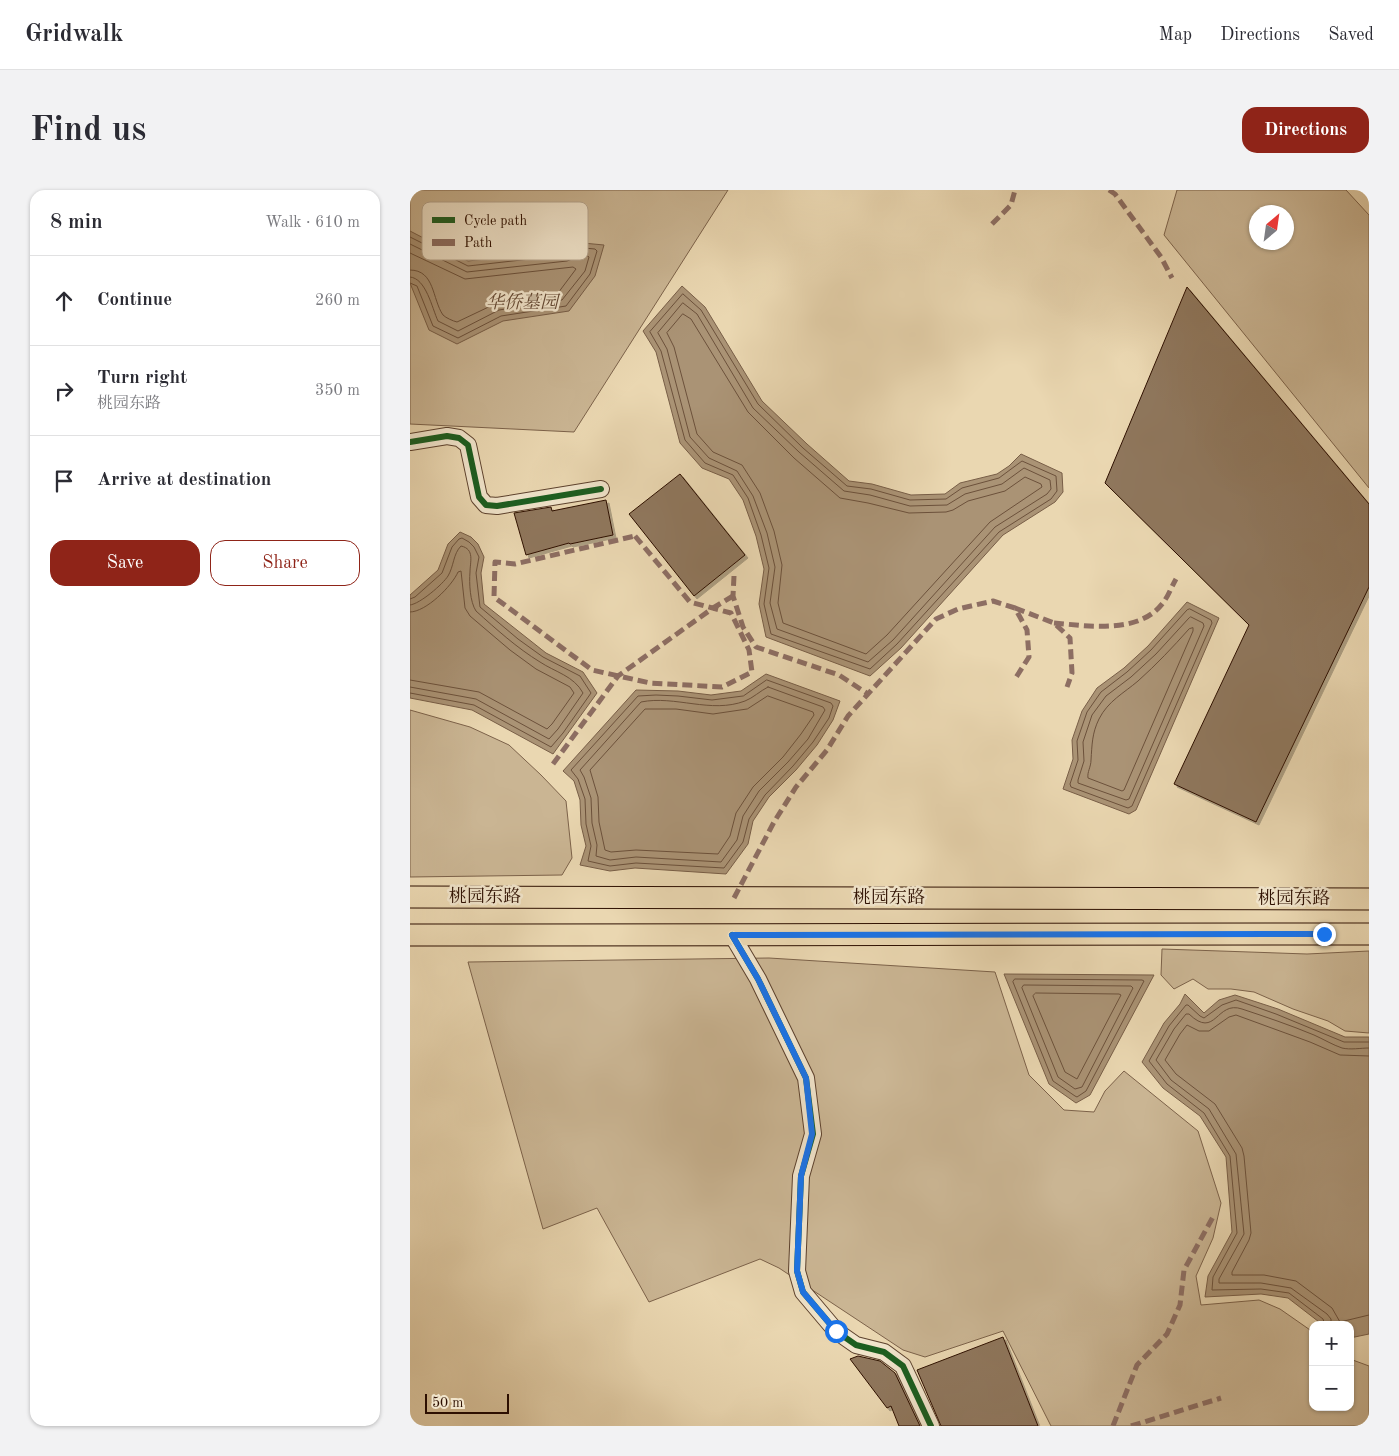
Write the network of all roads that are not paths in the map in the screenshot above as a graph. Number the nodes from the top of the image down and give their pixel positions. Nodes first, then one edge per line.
1 (410, 442) edge
2 (601, 489) dead end
3 (410, 897) edge
4 (1369, 899) edge
5 (1369, 934) edge
6 (410, 935) edge
7 (732, 935) junction
8 (931, 1426) edge

1 - 2 street
3 - 4 main road, 桃园东路
5 - 7 main road, 桃园东路
6 - 7 main road, 桃园东路
7 - 8 street

